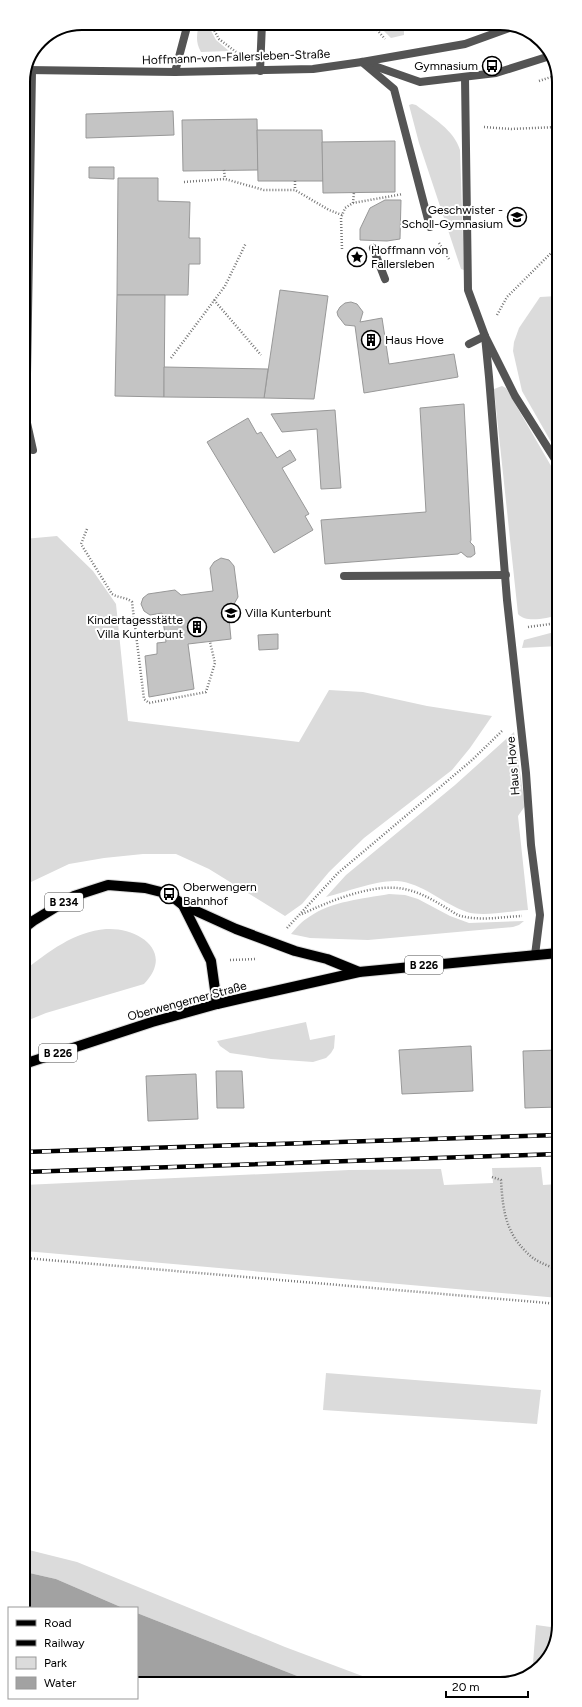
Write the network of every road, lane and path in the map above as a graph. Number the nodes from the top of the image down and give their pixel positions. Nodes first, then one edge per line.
1 (186, 30) edge
2 (214, 30) edge
3 (262, 30) edge
4 (504, 30) edge
5 (546, 57) edge
6 (362, 62) junction
7 (31, 71) edge
8 (260, 71) junction
9 (175, 72) junction
10 (465, 78) junction
11 (466, 125) junction
12 (552, 127) edge
13 (224, 170) dead end
14 (225, 179) junction
15 (295, 181) dead end
16 (184, 182) dead end
17 (295, 190) junction
18 (354, 192) dead end
19 (422, 193) junction
20 (353, 203) junction
21 (342, 215) junction
22 (430, 227) dead end
23 (246, 243) dead end
24 (373, 248) dead end
25 (342, 249) dead end
26 (552, 252) edge
27 (385, 278) dead end
28 (214, 300) junction
29 (484, 336) junction
30 (468, 344) dead end
31 (261, 355) dead end
32 (171, 358) dead end
33 (30, 433) edge
34 (33, 450) dead end
35 (552, 455) edge
36 (86, 529) dead end
37 (506, 575) junction
38 (344, 576) dead end
39 (552, 624) edge
40 (512, 629) junction
41 (210, 642) dead end
42 (520, 714) junction
43 (183, 905) junction
44 (300, 915) junction
45 (540, 915) junction
46 (30, 923) edge
47 (277, 945) junction
48 (552, 954) edge
49 (535, 955) junction
50 (211, 961) junction
51 (359, 972) junction
52 (217, 1004) junction
53 (30, 1062) edge
54 (492, 1177) dead end
55 (30, 1259) edge
56 (552, 1267) edge
57 (552, 1303) edge

1 - 9 street
2 - 8 path
3 - 8 street
4 - 6 street, Hoffmann-von-Fallersleben-Straße
5 - 10 street
6 - 8 street, Hoffmann-von-Fallersleben-Straße
6 - 10 street
6 - 19 street
7 - 9 street, Hoffmann-von-Fallersleben-Straße
8 - 9 street, Hoffmann-von-Fallersleben-Straße
10 - 11 street, Haus Hove
11 - 12 path
11 - 29 street, Haus Hove
13 - 14 path
14 - 16 path
14 - 17 path
15 - 17 path
17 - 21 path
18 - 20 path
19 - 20 path
19 - 22 street
20 - 21 path
21 - 25 path
23 - 28 path
24 - 27 street
26 - 29 path
28 - 31 path
28 - 32 path
29 - 30 street
29 - 35 street
29 - 37 street, Haus Hove
33 - 34 street
36 - 41 path
37 - 38 street
37 - 40 street, Haus Hove
39 - 40 path
40 - 42 street, Haus Hove
42 - 44 path
42 - 45 street, Haus Hove
43 - 46 main road, B 234
43 - 47 main road
43 - 50 main road, B 234
44 - 45 path
44 - 47 path
45 - 49 street, Haus Hove
47 - 50 path
47 - 51 main road
48 - 49 main road, B 226
49 - 51 main road, B 226
50 - 52 main road, B 234
51 - 52 main road, Oberwengerner Straße / B 226
52 - 53 main road, Oberwengerner Straße / B 226
54 - 56 path
55 - 57 path

